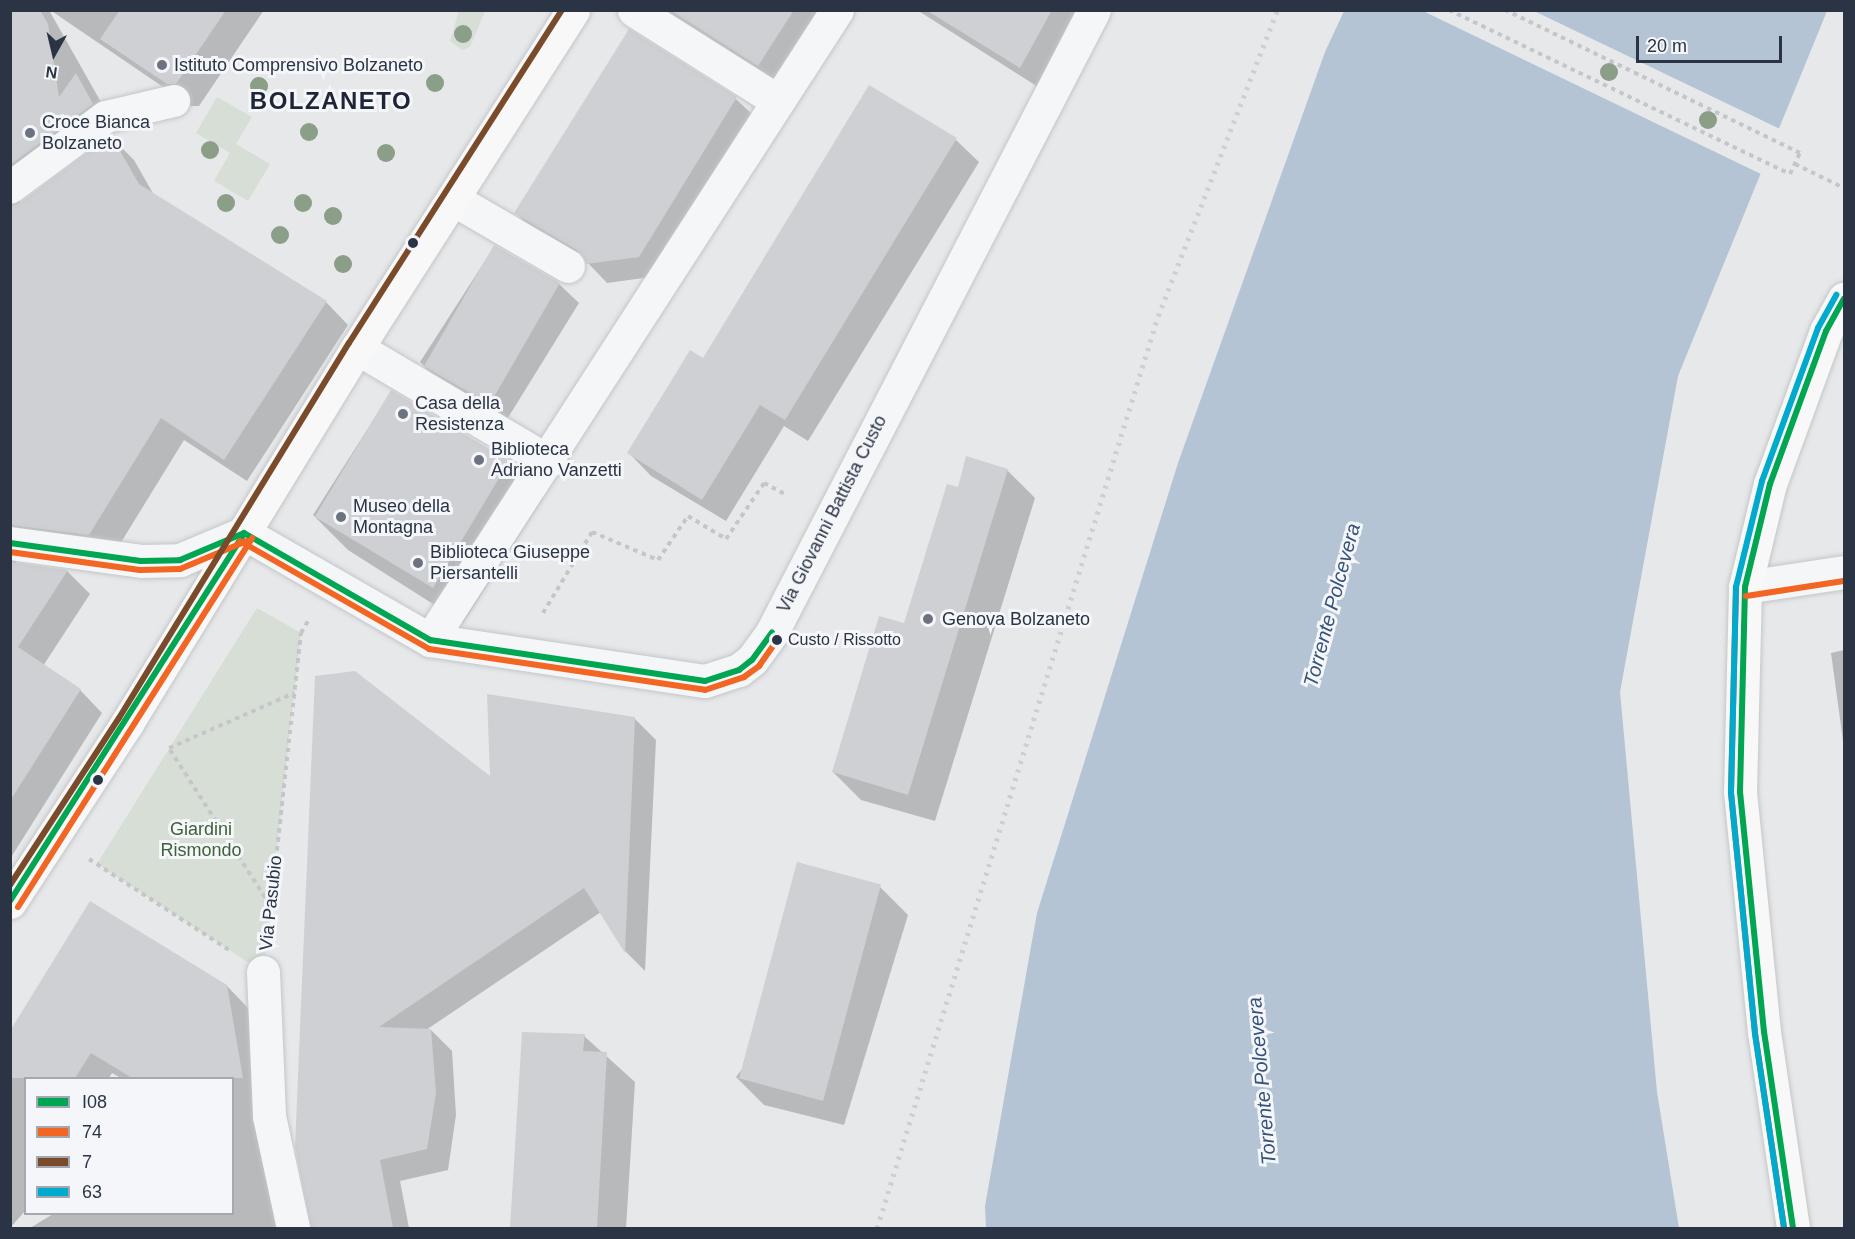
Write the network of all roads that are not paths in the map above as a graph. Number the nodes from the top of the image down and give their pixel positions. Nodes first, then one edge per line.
1 (573, 10) edge
2 (634, 10) edge
3 (837, 10) edge
4 (1094, 10) edge
5 (174, 101) dead end
6 (778, 101) junction
7 (10, 188) edge
8 (453, 199) junction
9 (568, 266) dead end
10 (1845, 299) edge
11 (357, 348) junction
12 (548, 461) junction
13 (244, 533) junction
14 (10, 543) edge
15 (1845, 572) edge
16 (1745, 587) junction
17 (430, 640) junction
18 (10, 902) edge
19 (263, 972) road end
20 (293, 1228) edge
21 (1793, 1228) edge

1 - 8 main road
2 - 6 street
3 - 6 street
4 - 17 street, Via Giovanni Battista Custo
5 - 7 street
6 - 12 street
8 - 9 street
8 - 11 main road
10 - 16 main road
11 - 12 street
11 - 13 main road
12 - 17 street
13 - 14 street
13 - 17 street, Via Giovanni Battista Custo
13 - 18 main road
15 - 16 street
16 - 21 main road
19 - 20 street, Via Pasubio

